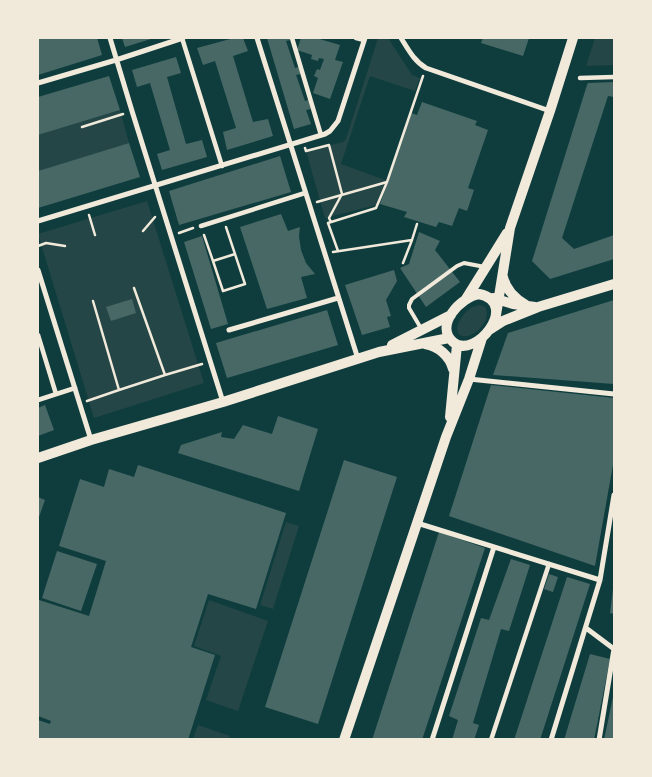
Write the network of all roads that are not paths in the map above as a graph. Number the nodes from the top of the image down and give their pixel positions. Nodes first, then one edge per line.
1 (110, 38) edge
2 (183, 38) edge
3 (257, 38) edge
4 (292, 38) edge
5 (356, 38) edge
6 (401, 38) edge
7 (573, 38) edge
8 (365, 39) edge
9 (116, 60) junction
10 (614, 77) edge
11 (580, 78) dead end
12 (38, 83) edge
13 (550, 111) junction
14 (321, 135) junction
15 (290, 144) junction
16 (222, 166) junction
17 (156, 186) junction
18 (306, 193) junction
19 (38, 221) edge
20 (201, 226) road end
21 (510, 228) junction
22 (486, 267) junction
23 (38, 270) edge
24 (502, 274) junction
25 (614, 284) edge
26 (487, 296) junction
27 (338, 298) junction
28 (466, 299) junction
29 (498, 300) junction
30 (535, 307) junction
31 (451, 315) junction
32 (496, 315) junction
33 (229, 330) dead end
34 (422, 330) junction
35 (38, 334) edge
36 (485, 334) junction
37 (453, 341) junction
38 (421, 344) junction
39 (379, 352) junction
40 (358, 359) junction
41 (454, 374) junction
42 (469, 379) junction
43 (75, 388) junction
44 (56, 394) junction
45 (614, 394) edge
46 (38, 400) edge
47 (223, 402) junction
48 (449, 430) junction
49 (91, 440) junction
50 (38, 458) edge
51 (614, 495) edge
52 (417, 523) junction
53 (494, 547) junction
54 (549, 564) junction
55 (600, 580) junction
56 (586, 628) junction
57 (614, 656) edge
58 (344, 740) edge
59 (432, 740) edge
60 (491, 740) edge
61 (551, 740) edge
62 (599, 740) edge

1 - 9 street
2 - 9 street
2 - 16 street
3 - 15 street
4 - 14 street
5 - 8 street
6 - 13 street
7 - 13 main road
8 - 14 street
9 - 12 street
9 - 17 street
10 - 11 street
13 - 21 main road
14 - 15 street
15 - 16 street
15 - 18 street
16 - 17 street
17 - 19 street
17 - 47 street
18 - 20 street
18 - 27 street
21 - 22 main road
21 - 24 main road
22 - 28 main road
22 - 34 lane
23 - 43 street
24 - 29 main road
24 - 30 main road
25 - 30 main road
26 - 28 main road
26 - 29 main road
26 - 32 main road
27 - 33 street
27 - 40 street
28 - 31 main road
29 - 30 main road
29 - 32 main road
30 - 36 main road
31 - 34 main road
31 - 37 main road
32 - 36 main road
34 - 39 main road
35 - 44 street
36 - 37 main road
36 - 42 main road
37 - 38 main road
37 - 41 main road
38 - 39 main road
38 - 41 main road
39 - 40 main road
40 - 47 main road
41 - 48 main road
42 - 45 street
42 - 48 main road
43 - 44 street
43 - 49 street
44 - 46 street
47 - 49 main road
48 - 52 main road
49 - 50 main road
51 - 55 street
52 - 53 street
52 - 58 main road
53 - 54 street
53 - 59 street
54 - 55 street
54 - 60 street
55 - 56 street
56 - 57 street
56 - 61 street
57 - 62 street

